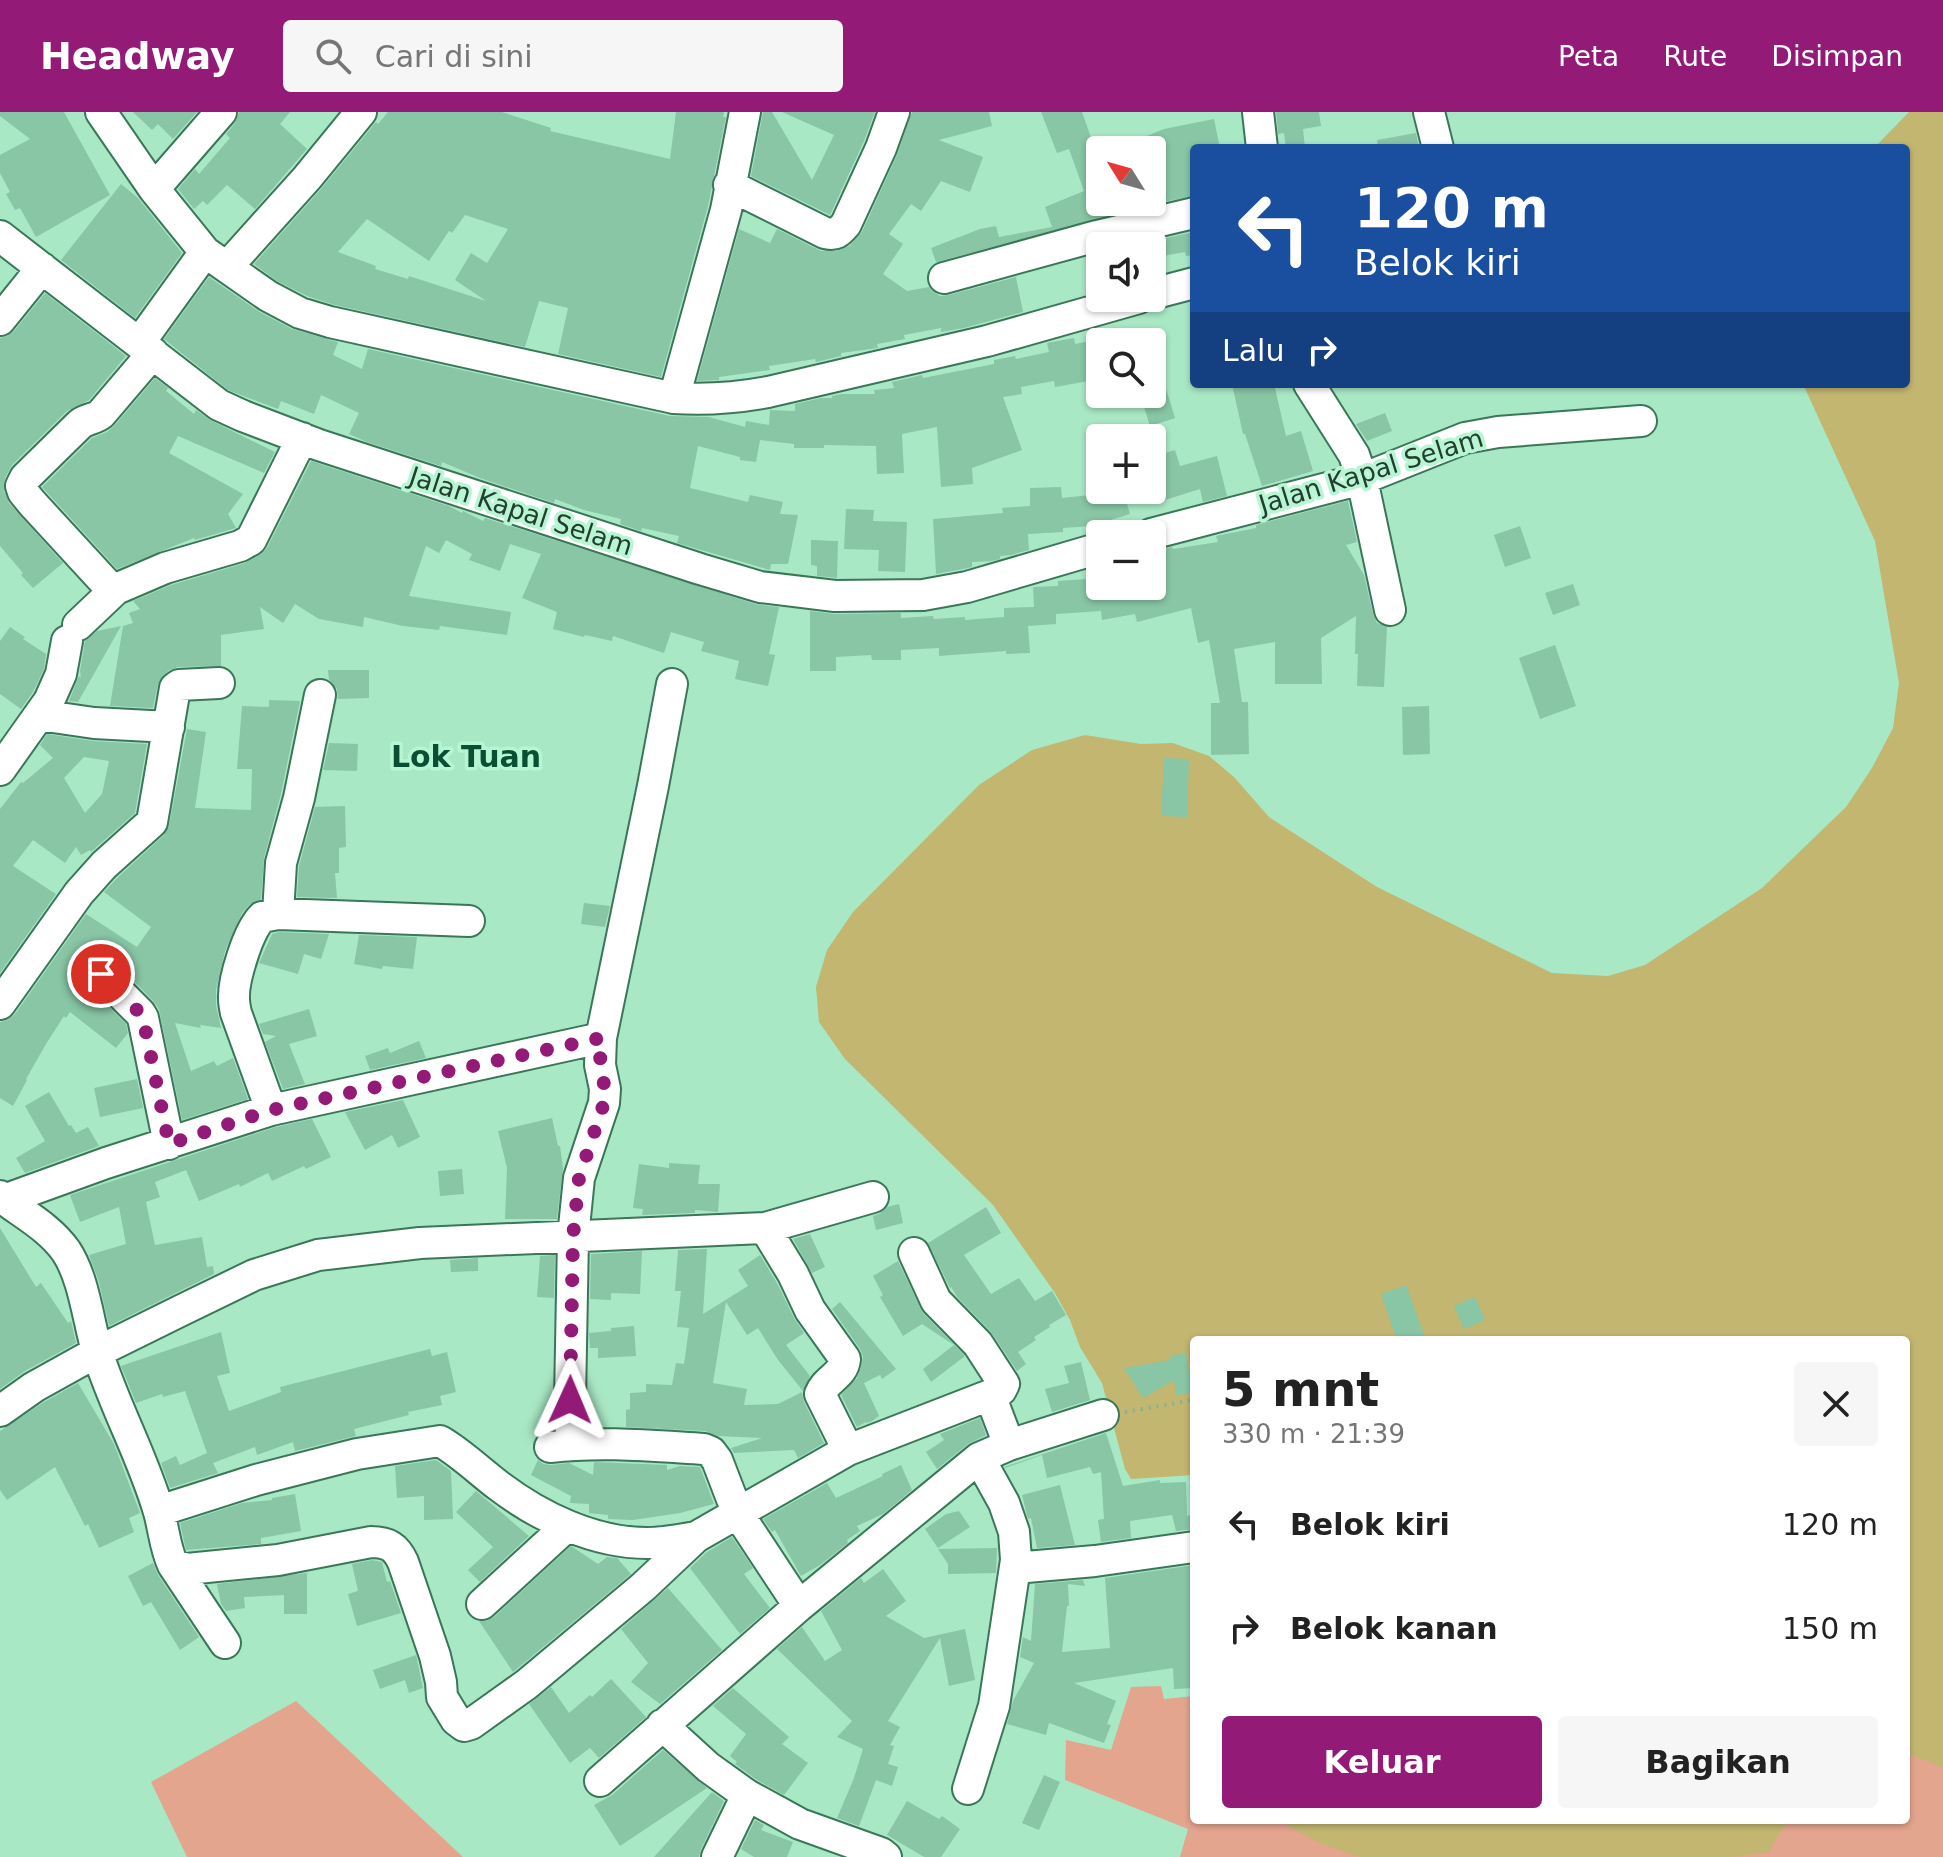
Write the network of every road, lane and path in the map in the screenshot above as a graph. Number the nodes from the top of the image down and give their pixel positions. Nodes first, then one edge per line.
1 (101, 112) edge
2 (221, 112) edge
3 (361, 112) edge
4 (745, 112) edge
5 (894, 112) edge
6 (1258, 112) edge
7 (1429, 112) edge
8 (1262, 144) edge
9 (1437, 144) edge
10 (729, 185) junction
11 (154, 189) junction
12 (1190, 214) edge
13 (0, 236) edge
14 (216, 260) junction
15 (42, 268) junction
16 (944, 278) dead end
17 (1190, 284) edge
18 (1166, 290) edge
19 (1090, 312) edge
20 (0, 320) edge
21 (146, 347) junction
22 (1312, 388) edge
23 (674, 398) junction
24 (1641, 421) dead end
25 (302, 438) junction
26 (1362, 479) junction
27 (1166, 530) edge
28 (1086, 552) edge
29 (113, 591) junction
30 (1390, 610) dead end
31 (219, 683) dead end
32 (672, 684) dead end
33 (320, 695) dead end
34 (39, 715) junction
35 (169, 727) junction
36 (10, 737) edge
37 (0, 770) edge
38 (278, 914) junction
39 (469, 921) dead end
40 (101, 974) dead end
41 (0, 1004) edge
42 (601, 1038) junction
43 (271, 1110) junction
44 (169, 1144) junction
45 (873, 1197) dead end
46 (2, 1198) edge
47 (765, 1228) junction
48 (573, 1237) junction
49 (914, 1253) dead end
50 (97, 1352) junction
51 (990, 1395) junction
52 (1190, 1401) edge
53 (0, 1411) edge
54 (1103, 1415) joint
55 (1009, 1445) junction
56 (848, 1450) junction
57 (979, 1458) junction
58 (159, 1511) junction
59 (737, 1512) junction
60 (567, 1526) junction
61 (696, 1537) junction
62 (1190, 1548) edge
63 (173, 1565) junction
64 (1015, 1568) junction
65 (482, 1604) dead end
66 (799, 1606) junction
67 (225, 1643) dead end
68 (662, 1725) junction
69 (600, 1781) dead end
70 (968, 1789) dead end
71 (747, 1795) junction
72 (717, 1857) edge
73 (886, 1857) edge

1 - 11 street
2 - 11 street
3 - 14 street
4 - 10 street
5 - 10 street
6 - 8 street
7 - 9 street
10 - 23 street
11 - 14 street
12 - 16 street
13 - 15 street, Jalan Kapal Selam
14 - 21 street
14 - 23 street
15 - 20 street
15 - 21 street, Jalan Kapal Selam
17 - 18 street
19 - 23 street
21 - 25 street, Jalan Kapal Selam
21 - 29 street
22 - 26 street
24 - 26 street, Jalan Kapal Selam
25 - 28 street, Jalan Kapal Selam
25 - 29 street
26 - 27 street, Jalan Kapal Selam
26 - 30 street
29 - 34 street
31 - 35 street
32 - 42 street
33 - 38 street
34 - 35 street
34 - 36 street
35 - 41 street
36 - 37 street
38 - 39 street
38 - 43 street
40 - 44 street
42 - 43 street
42 - 48 street
43 - 44 street
44 - 46 street
45 - 47 street
46 - 50 street
47 - 48 street
47 - 56 street
48 - 50 street
48 - 59 street
49 - 51 street
50 - 53 street
50 - 58 street
51 - 55 street
51 - 56 street
52 - 54 path
54 - 55 street
55 - 57 street
56 - 59 street
57 - 64 street
57 - 66 street
58 - 60 street
58 - 63 street
59 - 61 street
59 - 66 street
60 - 61 street
60 - 65 street
61 - 63 street
62 - 64 street
63 - 67 street
64 - 70 street
66 - 68 street
68 - 69 street
68 - 71 street
71 - 72 street
71 - 73 street

